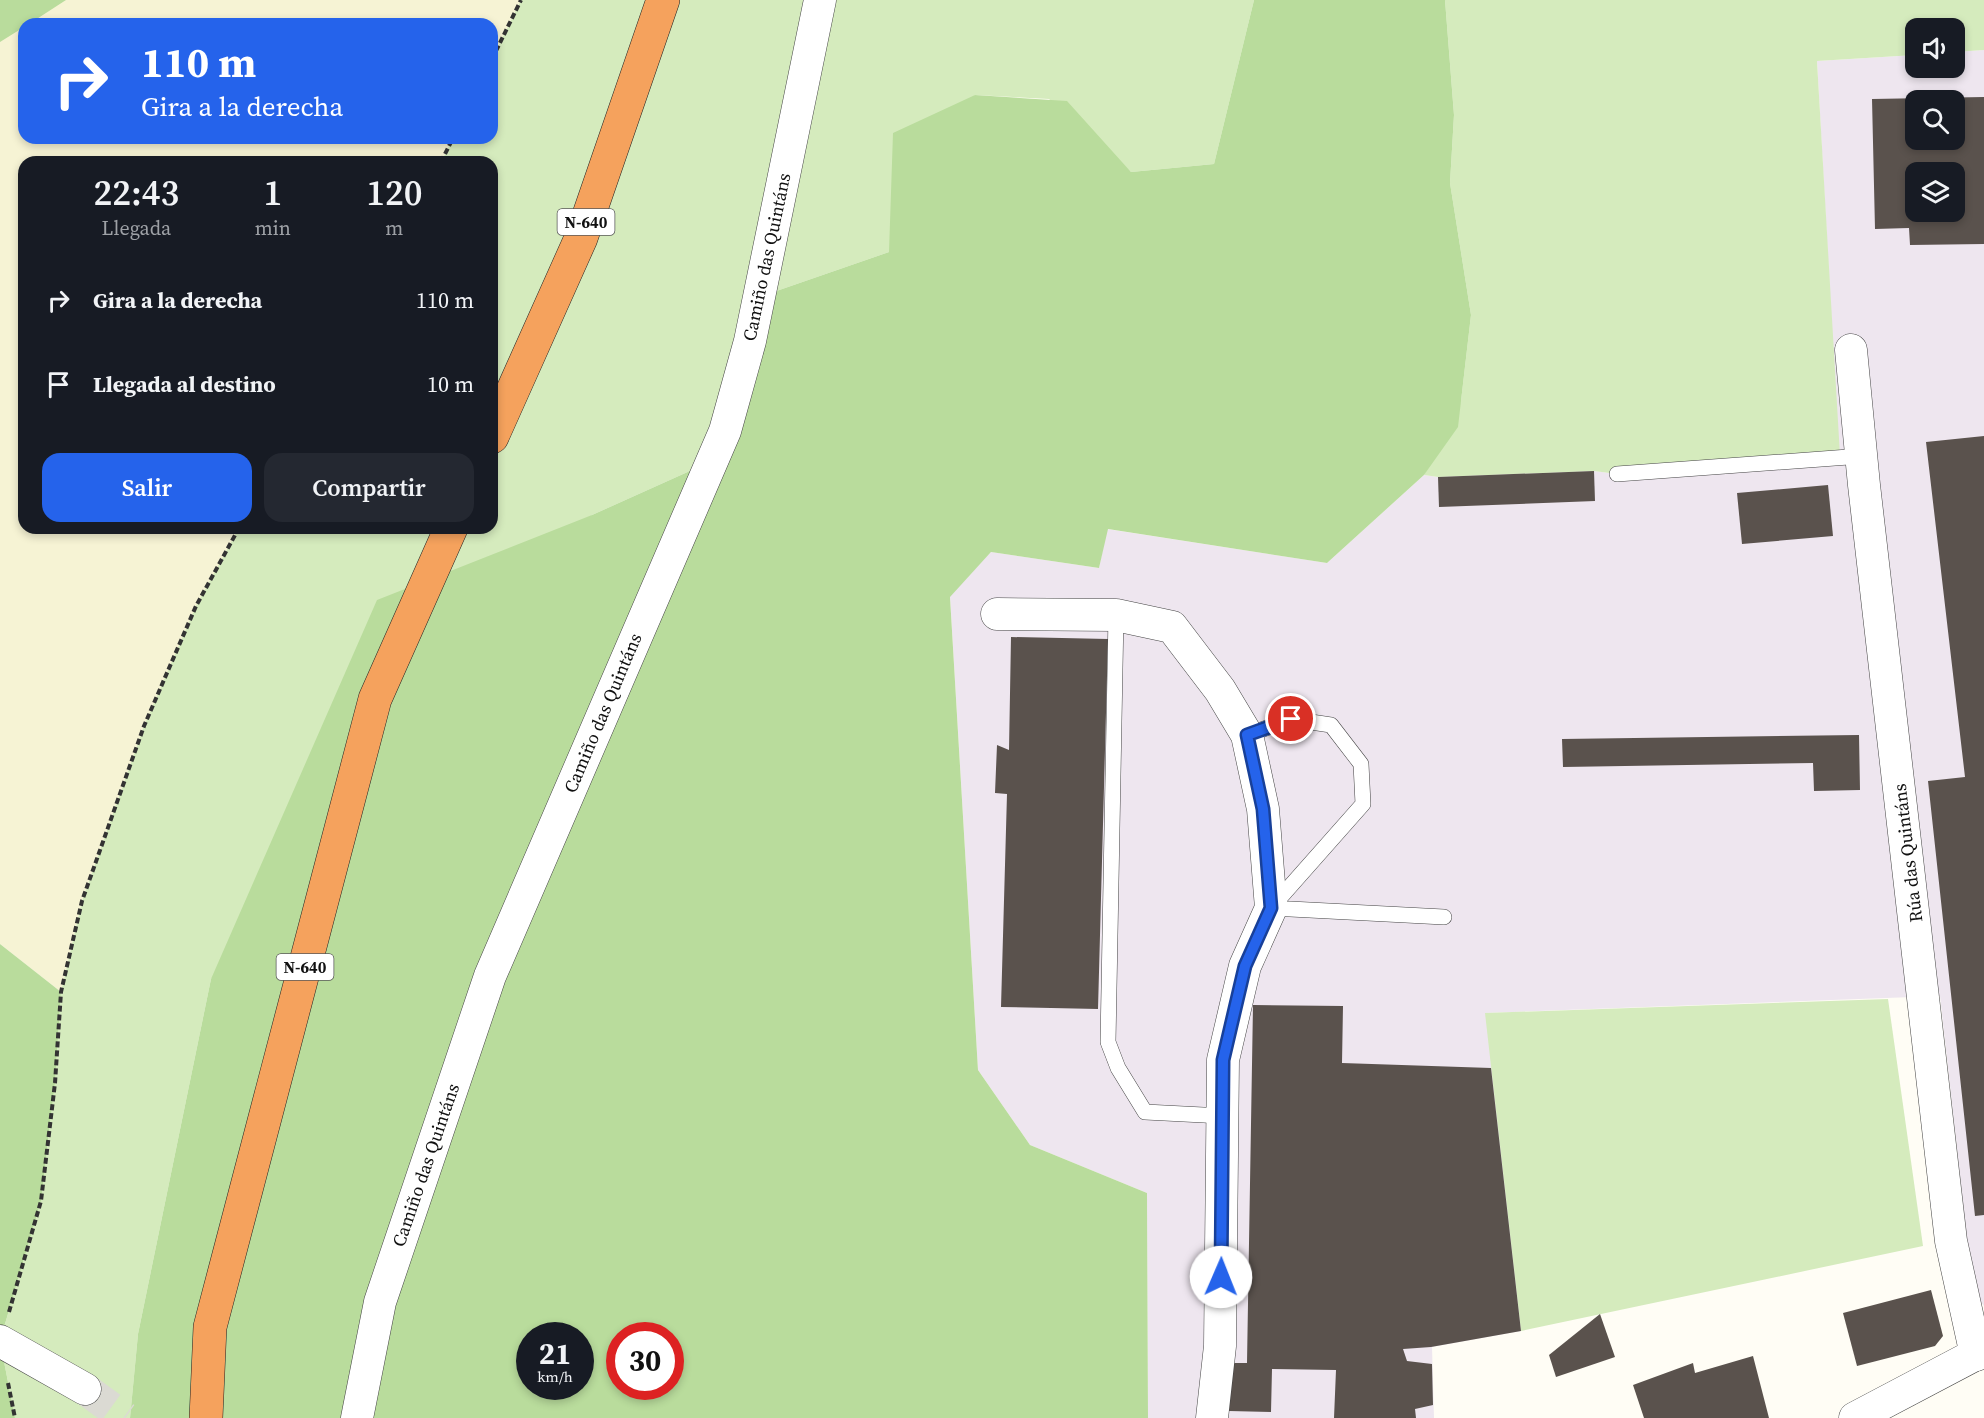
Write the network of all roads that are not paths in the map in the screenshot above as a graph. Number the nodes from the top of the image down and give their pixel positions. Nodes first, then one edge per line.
1 (663, 0) edge
2 (820, 0) edge
3 (1851, 350) dead end
4 (498, 424) edge
5 (1862, 456) junction
6 (1617, 474) dead end
7 (449, 534) edge
8 (997, 614) dead end
9 (1116, 615) junction
10 (1247, 735) junction
11 (1271, 908) junction
12 (1444, 917) dead end
13 (1223, 1116) junction
14 (0, 1341) edge
15 (1980, 1353) edge
16 (85, 1389) tunnel mouth
17 (206, 1418) edge
18 (357, 1418) edge
19 (1212, 1418) edge
20 (1855, 1418) edge

1 - 4 highway, N-640
2 - 18 street, Camiño das Quintáns
3 - 5 street, Rúa das Quintáns
5 - 6 lane
5 - 15 street, Rúa das Quintáns
7 - 17 highway, N-640
8 - 9 street
9 - 10 street
9 - 13 lane
10 - 11 street
10 - 11 lane
11 - 12 lane
11 - 13 street
13 - 19 street
14 - 16 street
15 - 20 street, Rúa das Quintáns

